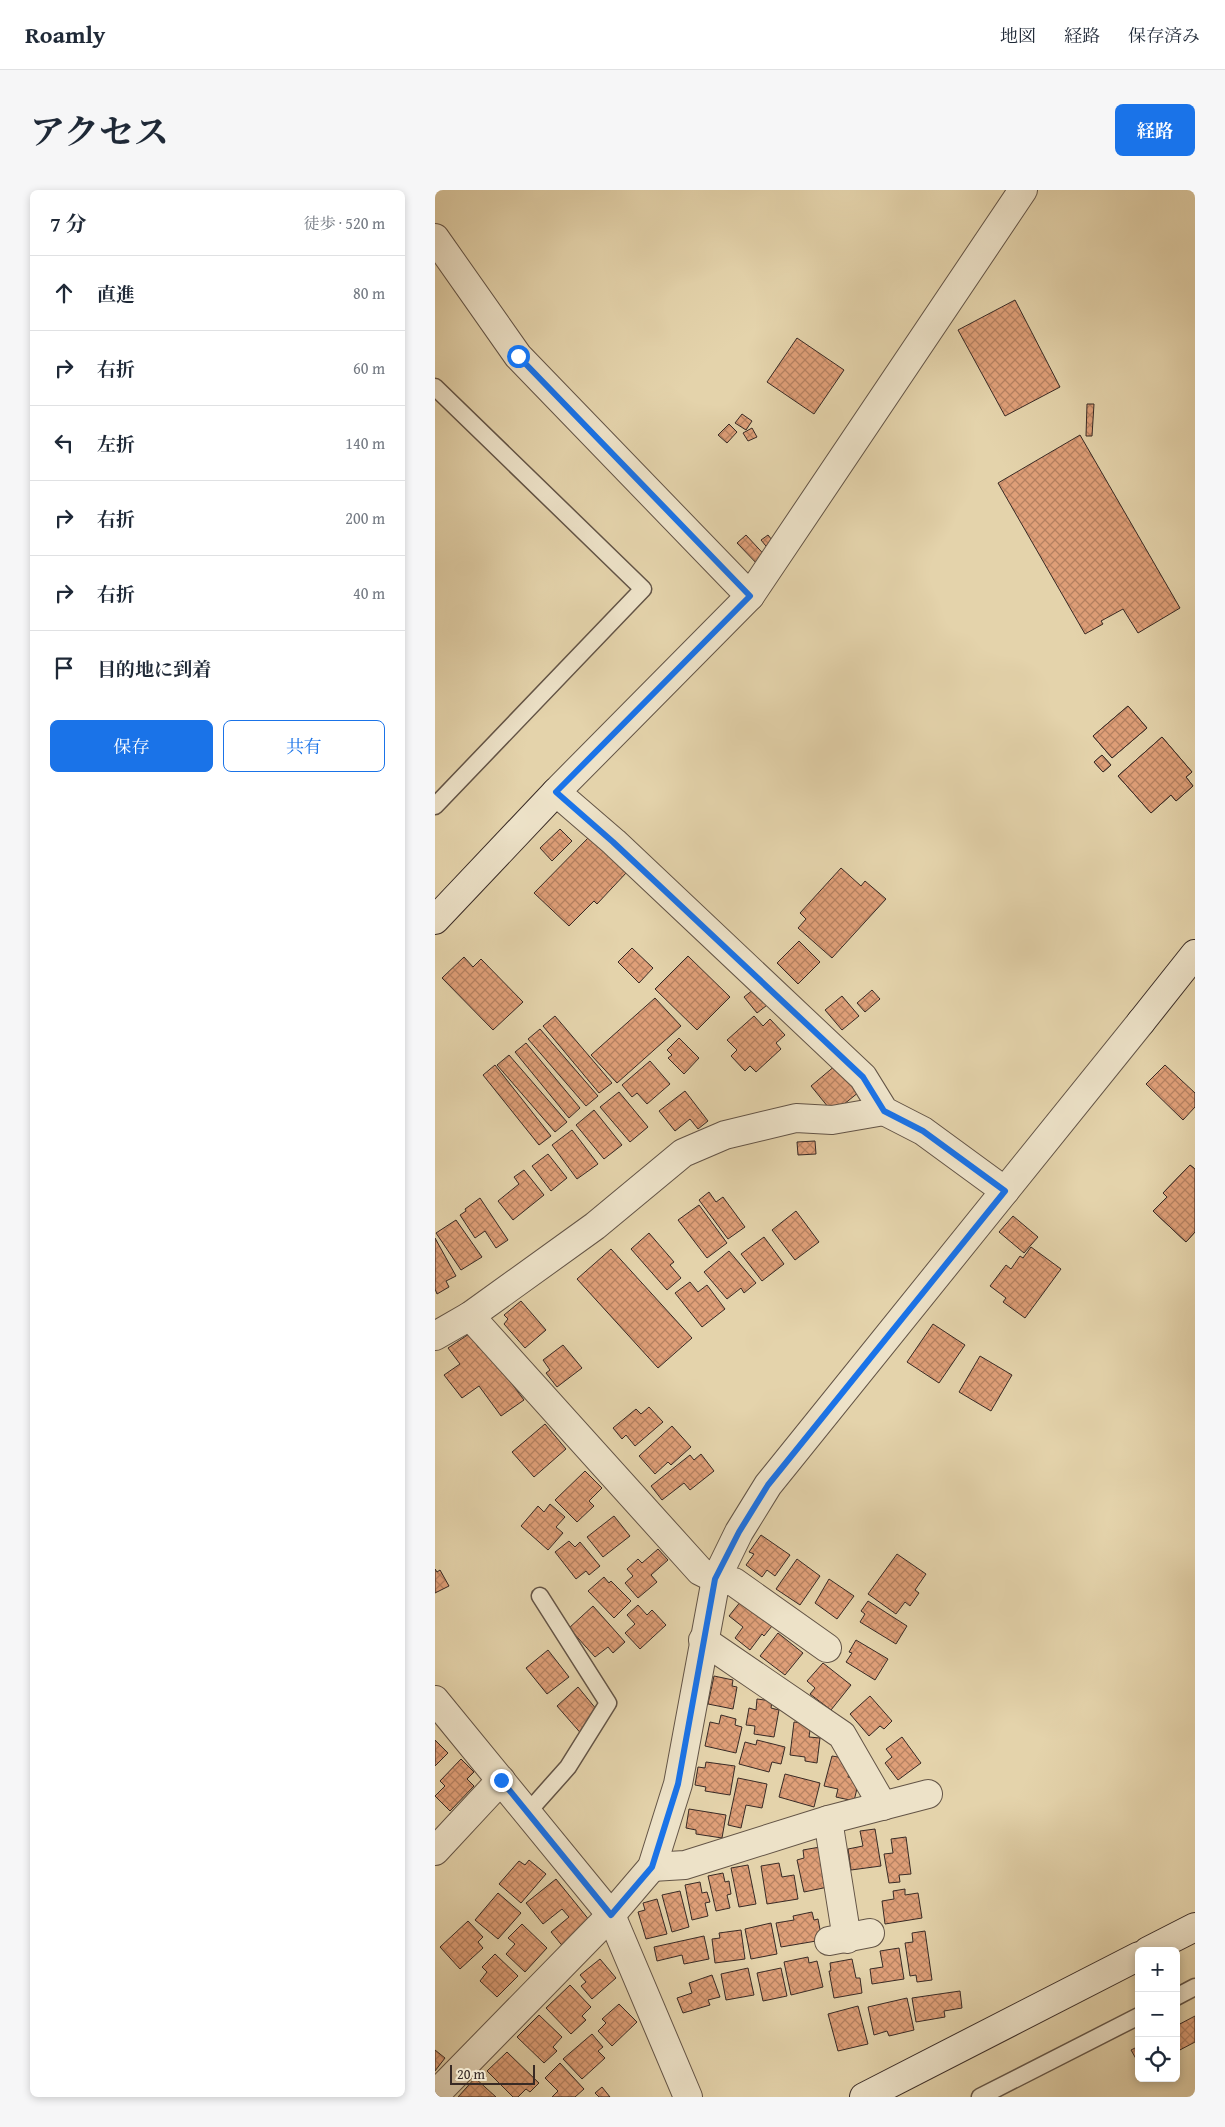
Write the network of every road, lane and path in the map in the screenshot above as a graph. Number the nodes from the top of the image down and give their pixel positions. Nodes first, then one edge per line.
1 (1023, 190) edge
2 (435, 238) edge
3 (435, 387) edge
4 (750, 596) junction
5 (556, 792) junction
6 (435, 806) edge
7 (435, 920) edge
8 (1195, 954) edge
9 (884, 1111) junction
10 (1005, 1191) junction
11 (470, 1316) junction
12 (435, 1336) edge
13 (715, 1579) junction
14 (540, 1596) dead end
15 (703, 1640) junction
16 (827, 1648) dead end
17 (435, 1700) edge
18 (501, 1780) junction
19 (928, 1794) dead end
20 (883, 1806) junction
21 (527, 1812) junction
22 (828, 1820) junction
23 (435, 1851) edge
24 (652, 1867) junction
25 (611, 1915) junction
26 (1195, 1927) edge
27 (849, 1938) dead end
28 (1156, 1947) edge
29 (1135, 1958) edge
30 (1195, 1987) edge
31 (1180, 1995) edge
32 (1135, 2018) edge
33 (435, 2095) edge
34 (688, 2097) edge
35 (863, 2097) edge
36 (980, 2097) edge

1 - 4 street
2 - 4 street
3 - 6 lane
4 - 5 street
5 - 7 street
5 - 9 street
8 - 10 street
9 - 10 street
9 - 11 street
10 - 13 street
11 - 12 street
11 - 13 street
13 - 15 street
13 - 16 street
14 - 21 lane
15 - 20 street
15 - 24 street
17 - 18 street
18 - 21 street
18 - 23 street
19 - 20 street
20 - 22 street
21 - 25 street
22 - 24 street
22 - 27 street
24 - 25 street
25 - 33 street
25 - 34 street
26 - 28 street
29 - 35 street
30 - 31 lane
32 - 36 lane

